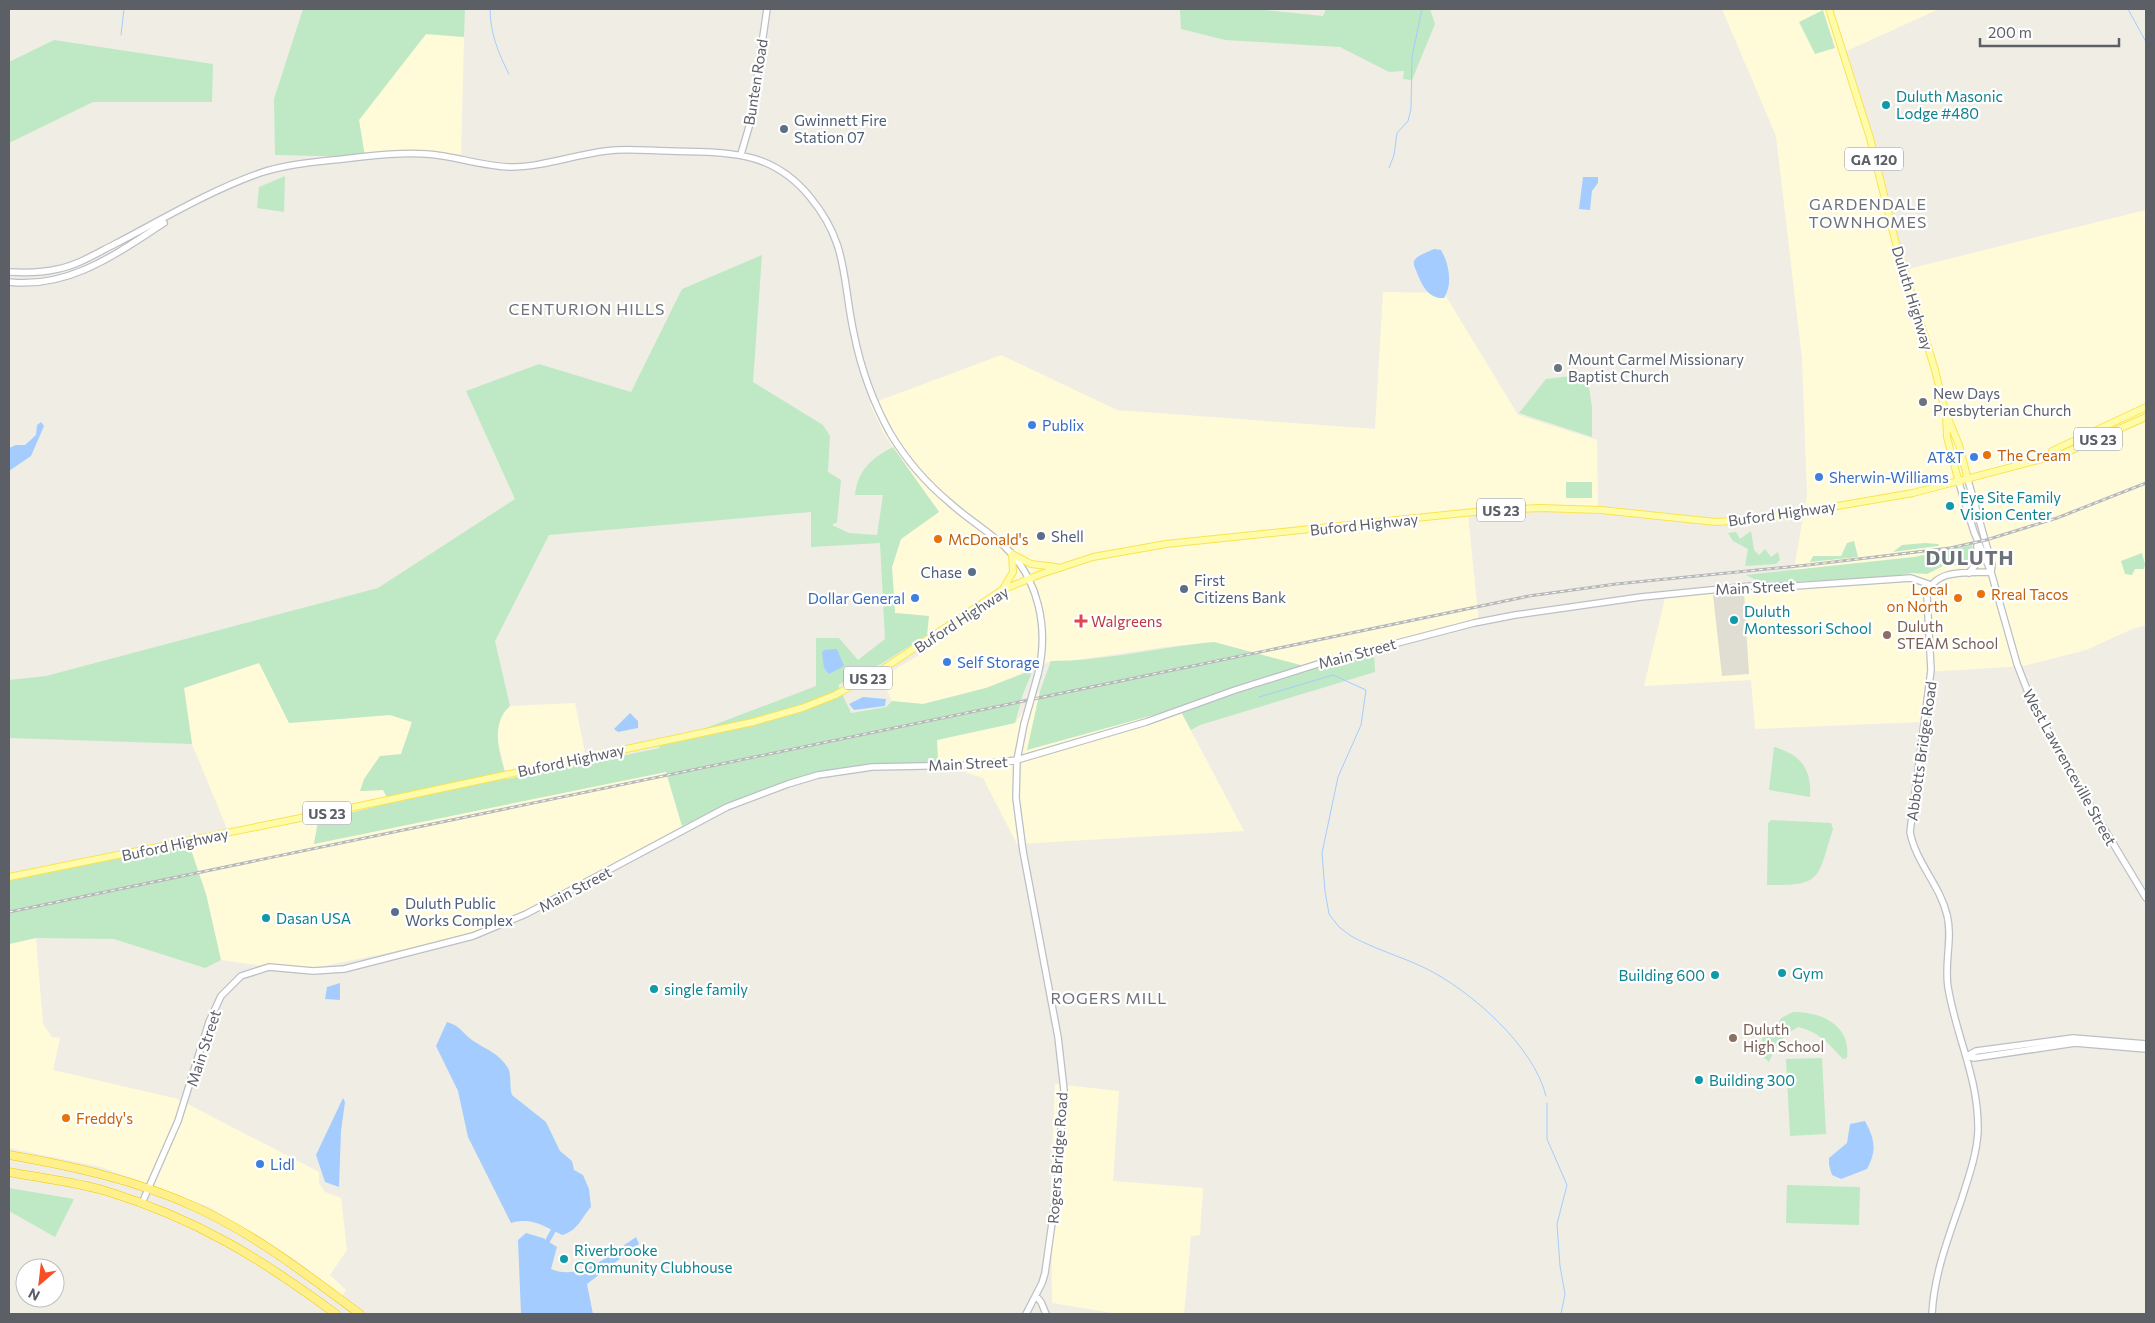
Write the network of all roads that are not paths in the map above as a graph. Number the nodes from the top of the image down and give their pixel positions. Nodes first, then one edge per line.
1 (767, 9) edge
2 (1829, 9) edge
3 (741, 154) junction
4 (189, 207) junction
5 (9, 272) edge
6 (9, 282) edge
7 (2146, 407) edge
8 (2138, 411) junction
9 (1946, 415) junction
10 (2146, 417) edge
11 (2106, 426) junction
12 (2107, 435) junction
13 (2072, 450) junction
14 (2050, 457) junction
15 (1968, 480) junction
16 (1959, 482) junction
17 (1978, 542) junction
18 (1012, 554) junction
19 (1061, 567) junction
20 (1991, 572) junction
21 (1969, 573) junction
22 (1029, 579) junction
23 (1931, 585) junction
24 (1002, 590) junction
25 (1017, 760) junction
26 (9, 877) edge
27 (2146, 898) edge
28 (2146, 1044) edge
29 (2146, 1049) edge
30 (1967, 1056) junction
31 (9, 1155) edge
32 (9, 1172) edge
33 (148, 1188) junction
34 (142, 1203) junction
35 (1036, 1296) junction
36 (336, 1314) edge
37 (360, 1314) edge
38 (1026, 1314) edge
39 (1046, 1314) edge
40 (1932, 1314) edge

1 - 3 street, Bunten Road
2 - 9 main road, Duluth Highway / GA 120
3 - 4 street, Rogers Bridge Road
3 - 18 street, Rogers Bridge Road
4 - 5 street
4 - 6 street
7 - 8 main road, Buford Highway / US 23
8 - 11 main road, Buford Highway / US 23
8 - 12 main road
9 - 15 main road, Duluth Highway / GA 120
9 - 16 main road, Duluth Highway / GA 120
10 - 12 main road, Buford Highway / US 23
11 - 13 main road
11 - 14 main road, Buford Highway / US 23
12 - 13 main road, Buford Highway / US 23
13 - 14 main road, Buford Highway / US 23
14 - 15 main road, Buford Highway / US 23
15 - 16 main road, Buford Highway / US 23
15 - 20 street, West Lawrenceville Street
16 - 17 street, West Lawrenceville Street
16 - 19 main road, Buford Highway / US 23
17 - 20 street, West Lawrenceville Street
17 - 21 street
18 - 19 main road
18 - 22 street, Rogers Bridge Road
18 - 24 main road
19 - 22 main road, Buford Highway / US 23
20 - 21 street
20 - 27 street, West Lawrenceville Street
21 - 23 street
22 - 24 main road, Buford Highway / US 23
22 - 25 street, Rogers Bridge Road, bridge
23 - 25 street, Main Street
23 - 30 street, Abbotts Bridge Road
24 - 26 main road, Buford Highway / US 23
25 - 33 street, Main Street
25 - 35 street, Rogers Bridge Road
28 - 30 street
29 - 30 street
30 - 40 street, Abbotts Bridge Road
31 - 33 highway
32 - 34 highway
33 - 34 street, Main Street
33 - 37 highway
34 - 36 highway
35 - 38 street, Rogers Bridge Road
35 - 39 street

